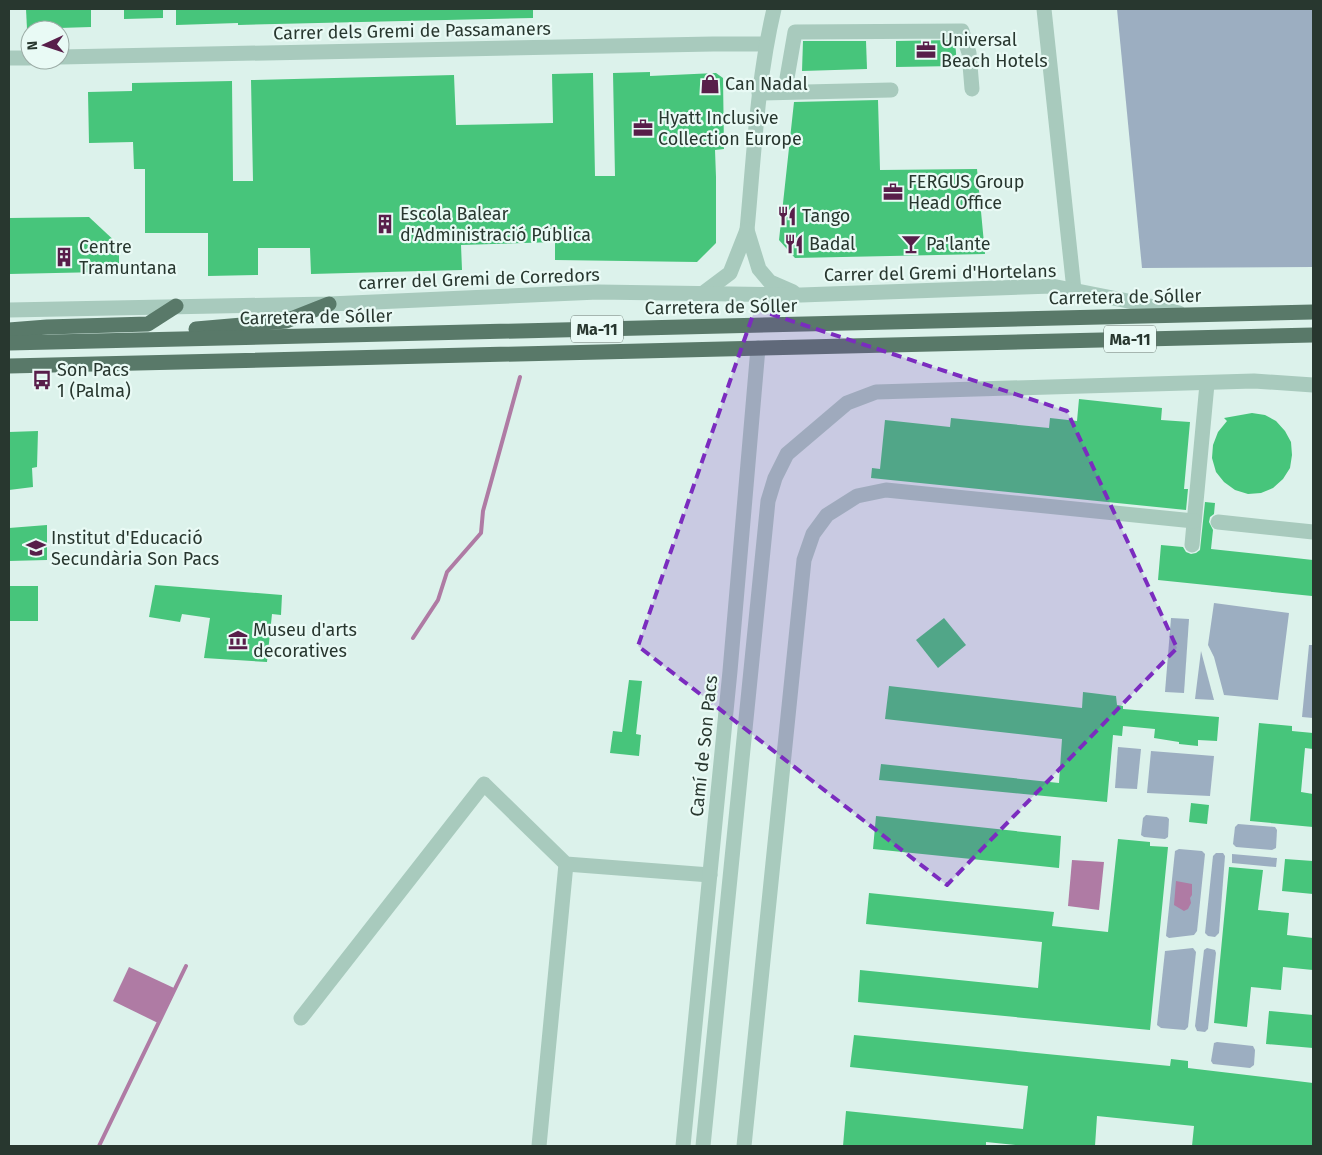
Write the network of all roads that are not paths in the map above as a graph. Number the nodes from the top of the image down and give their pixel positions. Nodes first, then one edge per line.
1 (774, 9) edge
2 (1044, 9) edge
3 (765, 44) junction
4 (70, 57) edge
5 (787, 78) dead end
6 (972, 89) dead end
7 (891, 90) dead end
8 (759, 93) junction
9 (747, 230) junction
10 (1074, 290) junction
11 (702, 294) junction
12 (752, 294) joint
13 (801, 295) junction
14 (328, 304) junction
15 (176, 306) junction
16 (9, 310) edge
17 (1313, 312) edge
18 (1186, 315) junction
19 (9, 330) edge
20 (1313, 335) edge
21 (156, 340) junction
22 (9, 343) edge
23 (758, 348) junction
24 (9, 366) edge
25 (1207, 384) junction
26 (1313, 385) edge
27 (1194, 521) junction
28 (1218, 522) dead end
29 (1313, 532) edge
30 (1192, 546) dead end
31 (566, 864) junction
32 (710, 876) junction
33 (301, 1018) dead end
34 (539, 1146) edge
35 (683, 1146) edge
36 (703, 1146) edge
37 (744, 1146) edge

1 - 3 street
2 - 10 street
3 - 4 street, Carrer dels Gremi de Passamaners
3 - 8 street
5 - 6 street
7 - 8 street
8 - 9 street
9 - 11 street
9 - 13 street
10 - 13 street, Carrer del Gremi d'Hortelans
10 - 18 street, Carrer del Gremi d'Hortelans
11 - 12 street, carrer del Gremi de Corredors
11 - 14 street, carrer del Gremi de Corredors
12 - 13 street, Carrer del Gremi d'Hortelans
14 - 15 street, carrer del Gremi de Corredors
14 - 21 main road
15 - 16 street, carrer del Gremi de Corredors
15 - 19 main road
17 - 18 main road, Carretera de Sóller / Ma-11
18 - 21 main road, Carretera de Sóller / Ma-11
20 - 23 main road, Ma-11
21 - 22 main road, Carretera de Sóller / Ma-11
23 - 24 main road, Ma-11
23 - 32 street, Camí de Son Pacs
25 - 26 street
25 - 27 street
25 - 36 street
27 - 30 street
27 - 37 street
28 - 29 street
31 - 32 street
31 - 33 street
31 - 34 street
32 - 35 street, Camí de Son Pacs

